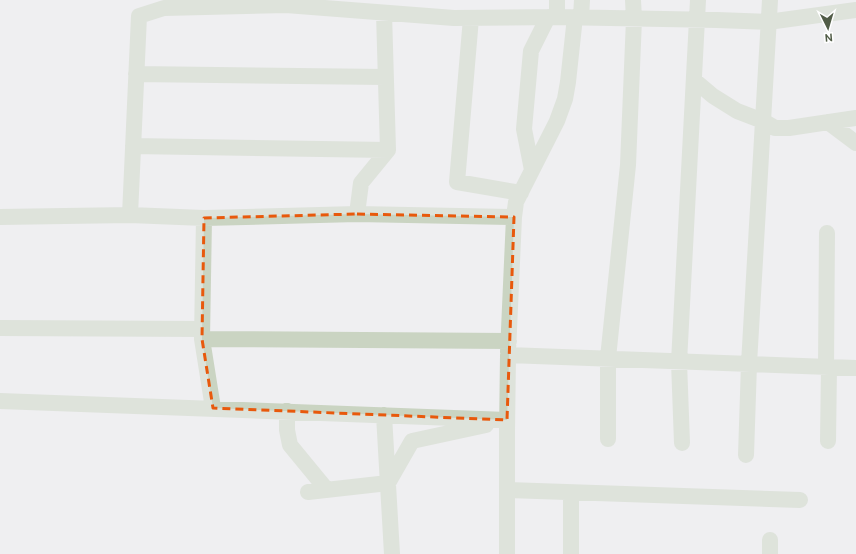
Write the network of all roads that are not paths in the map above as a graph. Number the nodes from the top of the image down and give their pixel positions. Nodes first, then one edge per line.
1 (557, 0) edge
2 (582, 0) edge
3 (633, 0) edge
4 (698, 0) edge
5 (770, 0) edge
6 (184, 4) edge
7 (324, 4) edge
8 (391, 9) edge
9 (856, 10) edge
10 (553, 17) junction
11 (578, 17) junction
12 (471, 18) junction
13 (634, 18) junction
14 (698, 20) junction
15 (768, 22) junction
16 (136, 74) junction
17 (386, 77) junction
18 (694, 80) junction
19 (856, 118) edge
20 (763, 121) junction
21 (828, 122) junction
22 (856, 143) edge
23 (133, 146) junction
24 (388, 150) junction
25 (532, 170) junction
26 (521, 193) junction
27 (358, 214) junction
28 (130, 216) junction
29 (0, 217) edge
30 (514, 217) junction
31 (204, 218) junction
32 (827, 233) dead end
33 (0, 328) edge
34 (202, 334) junction
35 (508, 348) junction
36 (608, 358) junction
37 (680, 362) junction
38 (749, 364) junction
39 (828, 367) junction
40 (856, 368) edge
41 (0, 401) edge
42 (213, 408) junction
43 (286, 411) junction
44 (384, 415) junction
45 (507, 420) junction
46 (608, 438) dead end
47 (828, 441) dead end
48 (682, 443) dead end
49 (746, 455) dead end
50 (388, 483) junction
51 (327, 490) junction
52 (507, 490) junction
53 (308, 492) dead end
54 (571, 493) junction
55 (800, 500) dead end
56 (392, 554) edge
57 (507, 554) edge
58 (571, 554) edge

1 - 10 street
2 - 11 street
3 - 13 street
4 - 14 street
5 - 15 street
6 - 7 street
6 - 16 street
7 - 8 street
8 - 12 street
8 - 17 street
9 - 15 street
10 - 11 street
10 - 12 street
10 - 25 street
11 - 13 street
11 - 25 street
12 - 26 street
13 - 14 street
13 - 36 street
14 - 15 street
14 - 18 street
15 - 20 street
16 - 17 street
16 - 23 street
17 - 24 street
18 - 20 street
18 - 37 street
19 - 21 street
20 - 21 street
20 - 38 street
21 - 22 street
23 - 24 street
23 - 28 street
24 - 27 street
25 - 26 street
26 - 30 street
27 - 30 street
27 - 31 street
28 - 29 street
28 - 31 street
30 - 35 street
31 - 34 street
32 - 39 street
33 - 34 street
34 - 35 street
34 - 42 street
35 - 36 street
35 - 45 street
36 - 37 street
36 - 46 street
37 - 38 street
37 - 48 street
38 - 39 street
38 - 49 street
39 - 40 street
39 - 47 street
41 - 42 street
42 - 43 street
43 - 44 street
43 - 51 street
44 - 45 street
44 - 50 street
45 - 50 street
45 - 52 street
50 - 51 street
50 - 56 street
51 - 53 street
52 - 54 street
52 - 57 street
54 - 55 street
54 - 58 street

